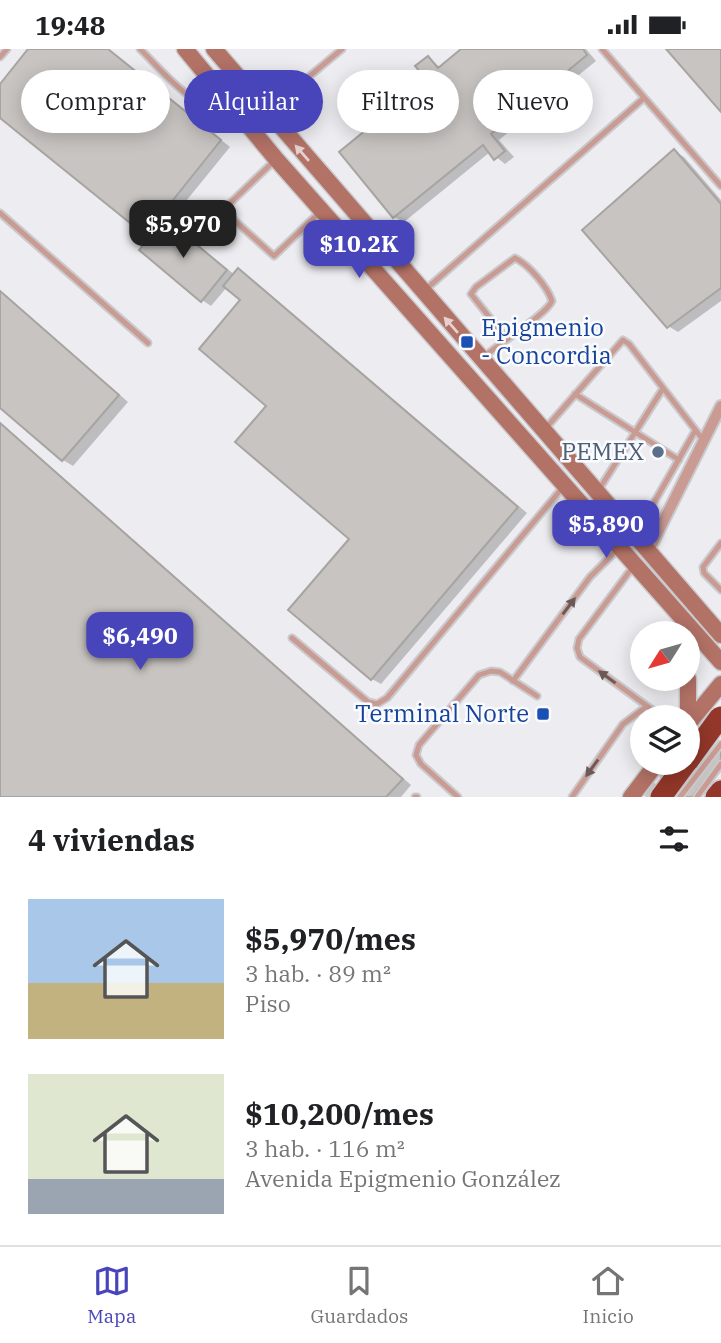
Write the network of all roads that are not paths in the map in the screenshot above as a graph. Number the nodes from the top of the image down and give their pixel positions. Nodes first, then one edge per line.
1 (7, 49) edge
2 (140, 49) edge
3 (184, 49) edge
4 (214, 49) edge
5 (342, 49) edge
6 (602, 49) edge
7 (0, 57) edge
8 (201, 70) edge
9 (232, 70) edge
10 (317, 70) edge
11 (184, 90) edge
12 (644, 99) junction
13 (254, 133) edge
14 (285, 133) edge
15 (276, 159) junction
16 (721, 186) edge
17 (322, 210) junction
18 (0, 213) edge
19 (423, 292) junction
20 (408, 308) junction
21 (506, 338) junction
22 (148, 343) dead end
23 (481, 359) junction
24 (662, 390) junction
25 (575, 394) junction
26 (721, 406) edge
27 (543, 431) junction
28 (695, 431) junction
29 (635, 433) junction
30 (704, 442) junction
31 (679, 460) junction
32 (565, 485) junction
33 (597, 493) junction
34 (634, 536) junction
35 (721, 543) edge
36 (620, 547) junction
37 (648, 552) junction
38 (635, 564) junction
39 (721, 590) edge
40 (681, 609) junction
41 (681, 621) edge
42 (721, 635) edge
43 (292, 638) dead end
44 (715, 651) edge
45 (721, 662) edge
46 (513, 681) junction
47 (721, 684) edge
48 (537, 696) dead end
49 (646, 705) edge
50 (700, 709) edge
51 (721, 715) edge
52 (630, 719) edge
53 (700, 744) edge
54 (721, 744) edge
55 (721, 764) edge
56 (648, 775) edge
57 (677, 775) edge
58 (721, 791) edge
59 (457, 797) edge
60 (572, 797) edge
61 (631, 797) edge
62 (661, 797) tunnel mouth
63 (680, 797) edge
64 (697, 797) edge
65 (716, 797) edge

1 - 7 lane
2 - 11 lane
3 - 8 main road
4 - 9 main road
5 - 10 lane
6 - 12 lane
12 - 16 lane
12 - 19 lane
13 - 15 main road
19 -> 14 main road
15 - 17 main road
15 - 17 lane
17 - 20 main road
18 - 22 lane
23 -> 19 main road
20 - 32 main road
20 - 40 main road
21 - 21 lane
21 - 23 lane
23 - 27 main road
24 - 25 lane
24 - 28 lane
24 - 29 lane
25 - 27 lane
25 - 29 lane
26 - 30 street
27 - 33 main road
28 - 30 lane
28 - 31 lane
29 - 31 lane
29 - 33 lane
30 - 37 street
31 - 34 lane
32 - 36 main road
32 - 43 lane
33 - 34 main road
34 - 37 main road
35 - 39 lane
36 - 38 main road
46 -> 36 lane
37 - 42 main road
38 - 40 main road
49 -> 38 lane
40 - 41 main road
40 - 44 main road
44 - 45 main road
46 - 48 lane
46 - 59 lane
47 - 50 main road
51 - 53 highway, bridge
52 -> 60 lane
54 - 63 lane
55 - 64 lane
56 - 61 main road
57 - 62 highway
58 - 65 highway

